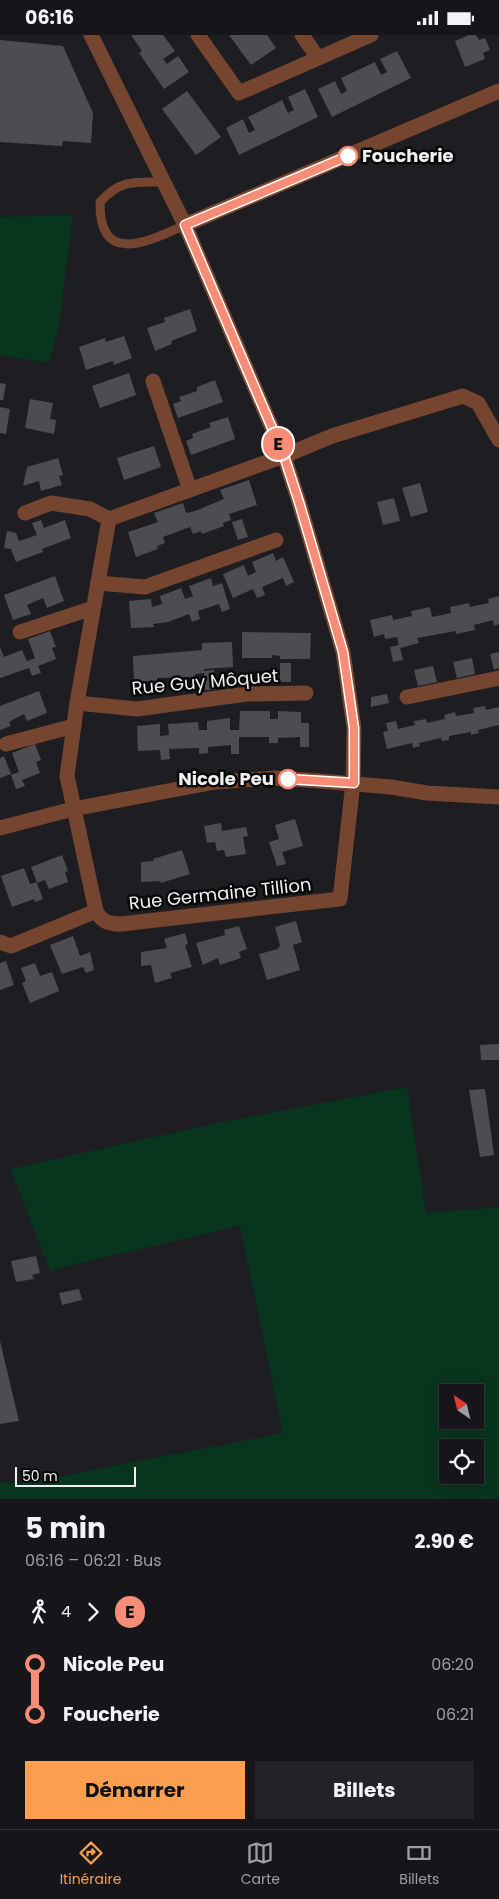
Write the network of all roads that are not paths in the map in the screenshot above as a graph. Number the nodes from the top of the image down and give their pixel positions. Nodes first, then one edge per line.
1 (91, 35) edge
2 (198, 35) edge
3 (302, 35) edge
4 (371, 35) edge
5 (318, 58) junction
6 (499, 91) edge
7 (164, 182) junction
8 (185, 225) junction
9 (153, 381) dead end
10 (499, 439) edge
11 (284, 456) junction
12 (190, 489) junction
13 (25, 513) dead end
14 (109, 519) junction
15 (276, 541) dead end
16 (98, 583) junction
17 (93, 608) junction
18 (20, 632) dead end
19 (499, 678) edge
20 (306, 693) dead end
21 (407, 697) dead end
22 (77, 703) junction
23 (74, 726) junction
24 (6, 744) dead end
25 (354, 783) junction
26 (499, 797) edge
27 (73, 809) junction
28 (0, 829) edge
29 (96, 911) junction
30 (0, 942) edge

1 - 7 street
2 - 5 street
3 - 5 street
4 - 5 street
6 - 8 street
7 - 8 street
7 - 8 lane
8 - 11 street
9 - 12 street
10 - 11 street
11 - 12 street
11 - 25 street
12 - 14 street
13 - 14 street
14 - 16 street
15 - 16 street
16 - 17 street
17 - 18 street
17 - 22 street
19 - 21 street
20 - 22 street, Rue Guy Môquet
22 - 23 street
23 - 24 street
23 - 27 street
25 - 26 street
25 - 27 street
25 - 29 street, Rue Germaine Tillion
27 - 28 street
27 - 29 street
29 - 30 street

